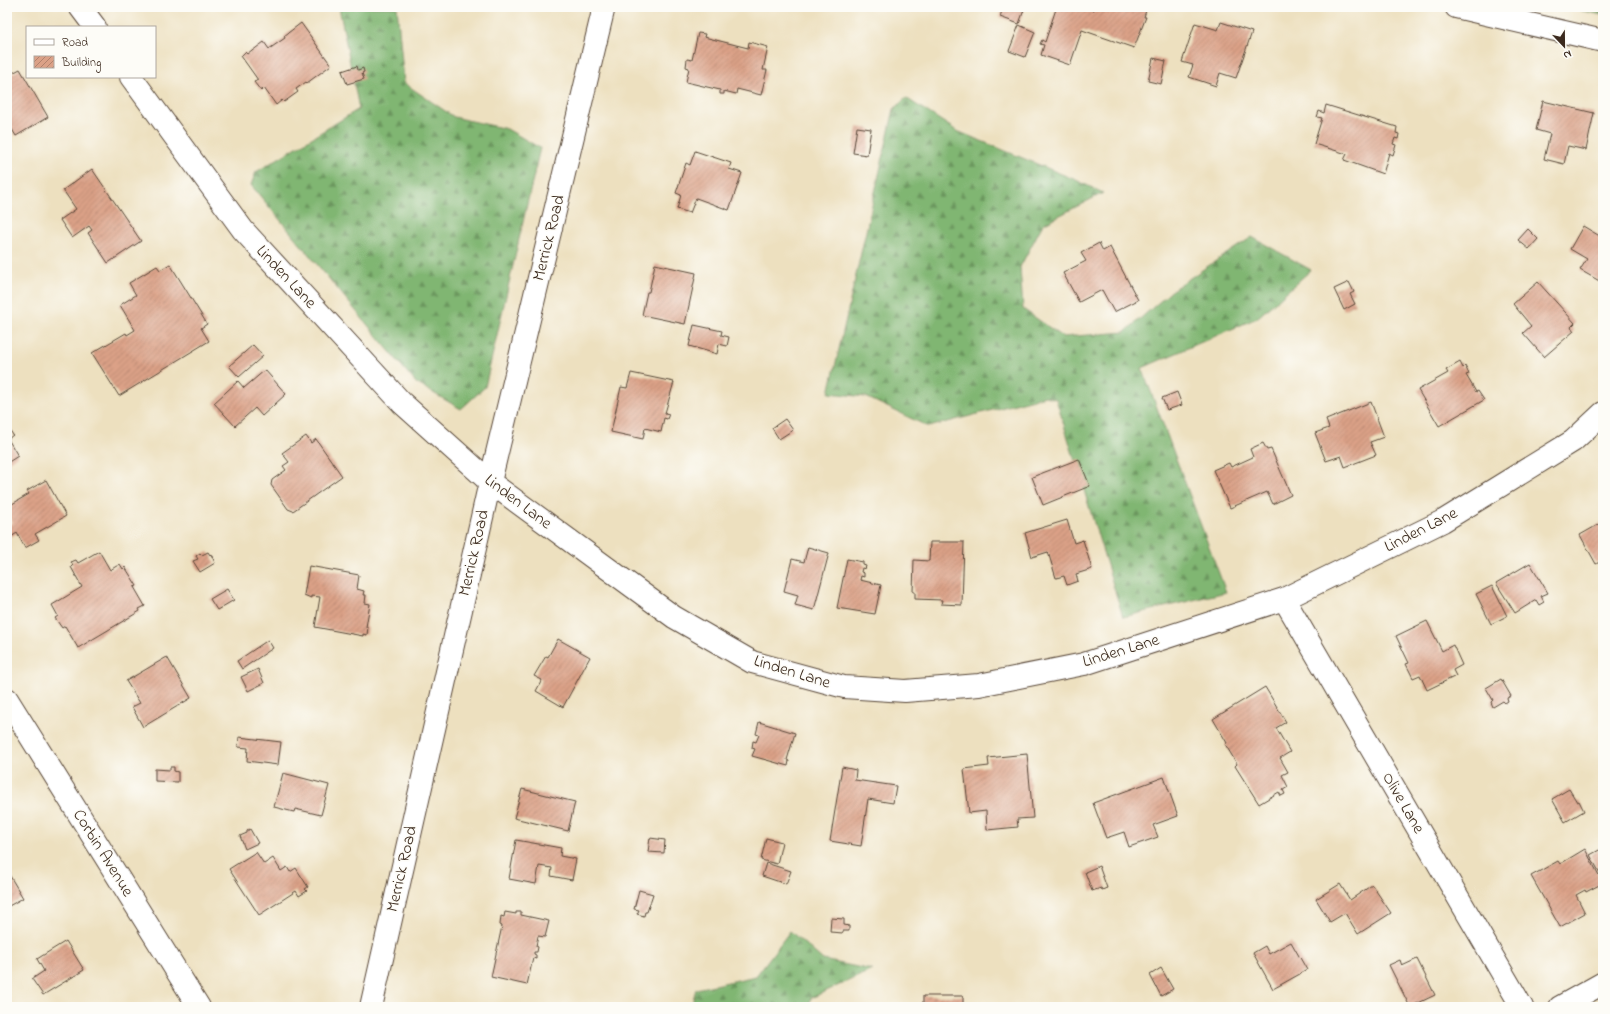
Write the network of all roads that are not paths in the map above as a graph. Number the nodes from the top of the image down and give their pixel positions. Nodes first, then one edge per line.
1 (80, 7) edge
2 (604, 7) edge
3 (1456, 7) edge
4 (93, 26) edge
5 (1603, 41) edge
6 (132, 78) edge
7 (1603, 413) edge
8 (490, 482) junction
9 (1284, 598) junction
10 (7, 698) edge
11 (1603, 983) edge
12 (199, 1007) edge
13 (371, 1007) edge
14 (1522, 1007) edge
15 (1560, 1007) edge

1 - 4 street
2 - 8 street, Merrick Road
3 - 5 street
6 - 8 street, Linden Lane
7 - 9 street, Linden Lane
8 - 9 street, Linden Lane
8 - 13 street, Merrick Road
9 - 14 street, Olive Lane
10 - 12 street, Corbin Avenue
11 - 15 street

